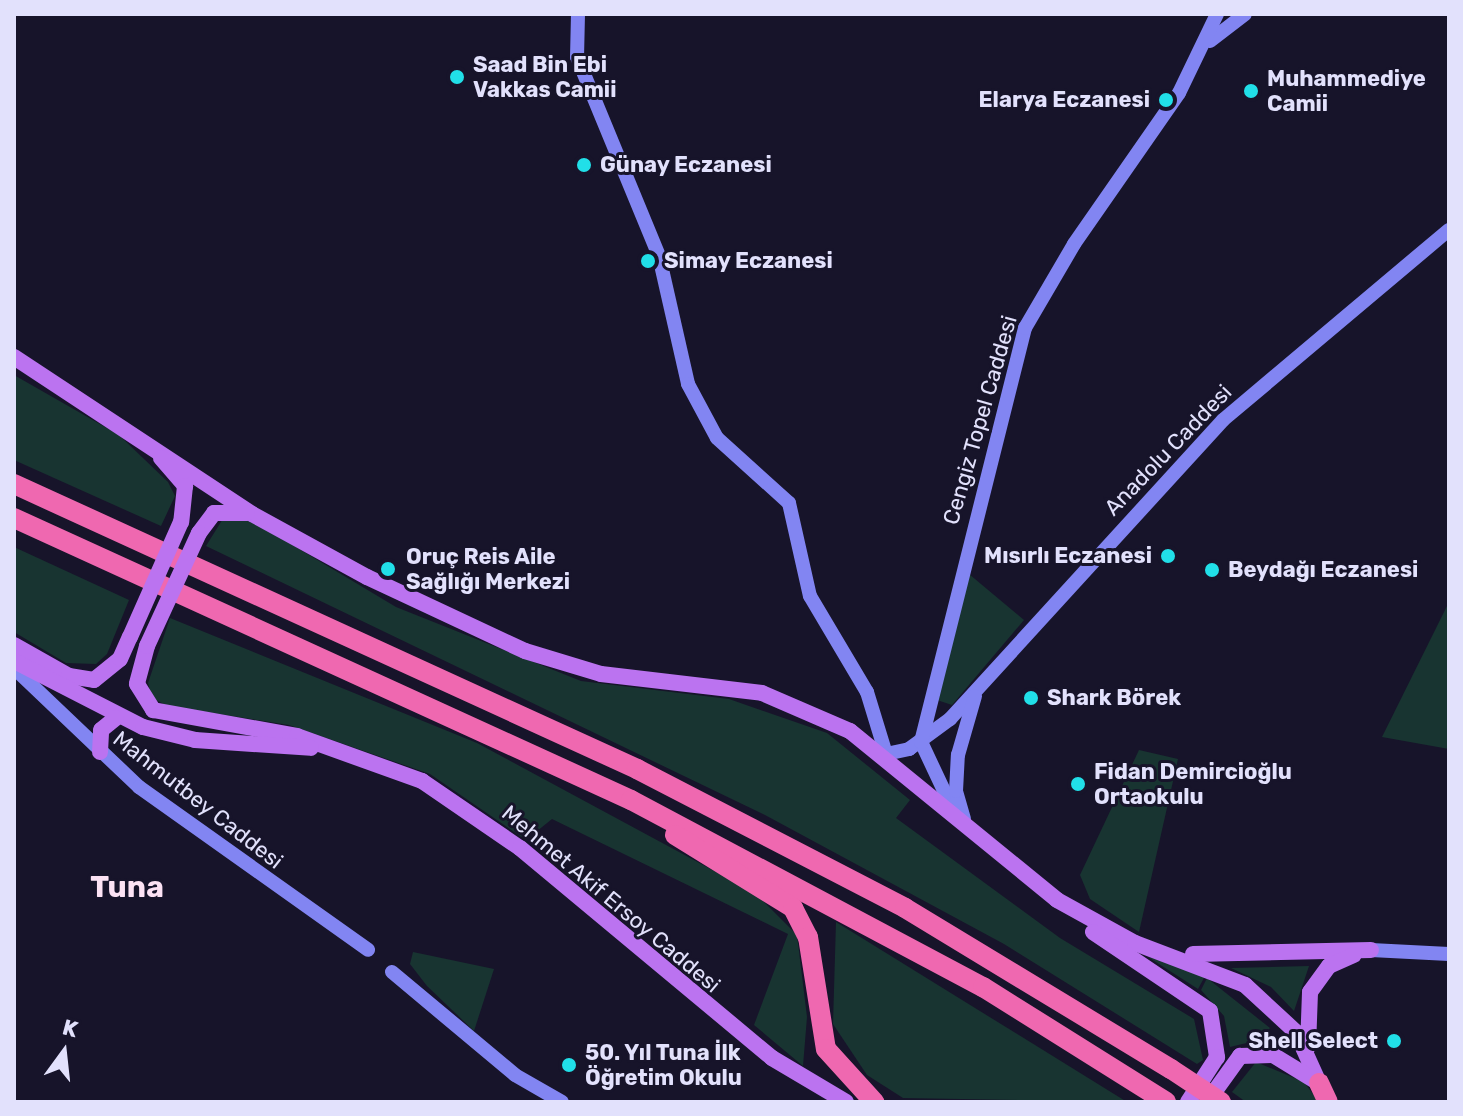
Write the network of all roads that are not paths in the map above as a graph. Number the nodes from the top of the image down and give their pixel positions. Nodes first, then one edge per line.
1 (578, 14) edge
2 (1217, 14) edge
3 (1245, 14) edge
4 (1210, 41) junction
5 (1449, 230) edge
6 (14, 357) edge
7 (137, 436) junction
8 (14, 484) edge
9 (252, 514) junction
10 (14, 518) edge
11 (14, 645) edge
12 (14, 661) edge
13 (14, 668) edge
14 (977, 692) junction
15 (872, 711) junction
16 (116, 718) junction
17 (850, 731) junction
18 (921, 742) junction
19 (100, 752) junction
20 (336, 752) junction
21 (886, 754) junction
22 (631, 800) junction
23 (969, 834) junction
24 (1057, 900) junction
25 (368, 950) dead end
26 (1371, 950) junction
27 (1169, 953) junction
28 (1449, 954) edge
29 (392, 972) dead end
30 (1309, 1057) junction
31 (1319, 1083) junction
32 (1160, 1098) edge
33 (562, 1102) edge
34 (846, 1102) edge
35 (874, 1102) edge
36 (1188, 1102) edge
37 (1207, 1102) edge
38 (1221, 1102) edge
39 (1328, 1102) edge

1 - 15 main road
2 - 4 main road, Cengiz Topel Caddesi
3 - 4 main road
4 - 18 main road, Cengiz Topel Caddesi
5 - 14 main road, Anadolu Caddesi
6 - 7 main road
7 - 9 main road
7 - 11 main road, bridge
8 - 38 highway, bridge
9 - 17 main road
9 - 20 main road, bridge
10 - 22 highway
12 - 16 main road
13 - 19 main road, Mahmutbey Caddesi
14 - 18 main road
14 - 23 main road
15 - 17 main road
15 - 21 main road
16 - 19 main road
16 - 20 main road
17 - 21 main road
18 - 21 main road
18 - 23 main road
19 - 25 main road, Mahmutbey Caddesi
20 - 34 main road, Mehmet Akif Ersoy Caddesi
21 - 23 main road
22 - 32 highway
22 - 35 highway
23 - 24 main road
24 - 27 main road
24 - 36 main road
26 - 27 main road
26 - 28 main road
26 - 30 main road
27 - 30 main road
29 - 33 main road
30 - 31 main road
31 - 37 main road
31 - 39 highway

